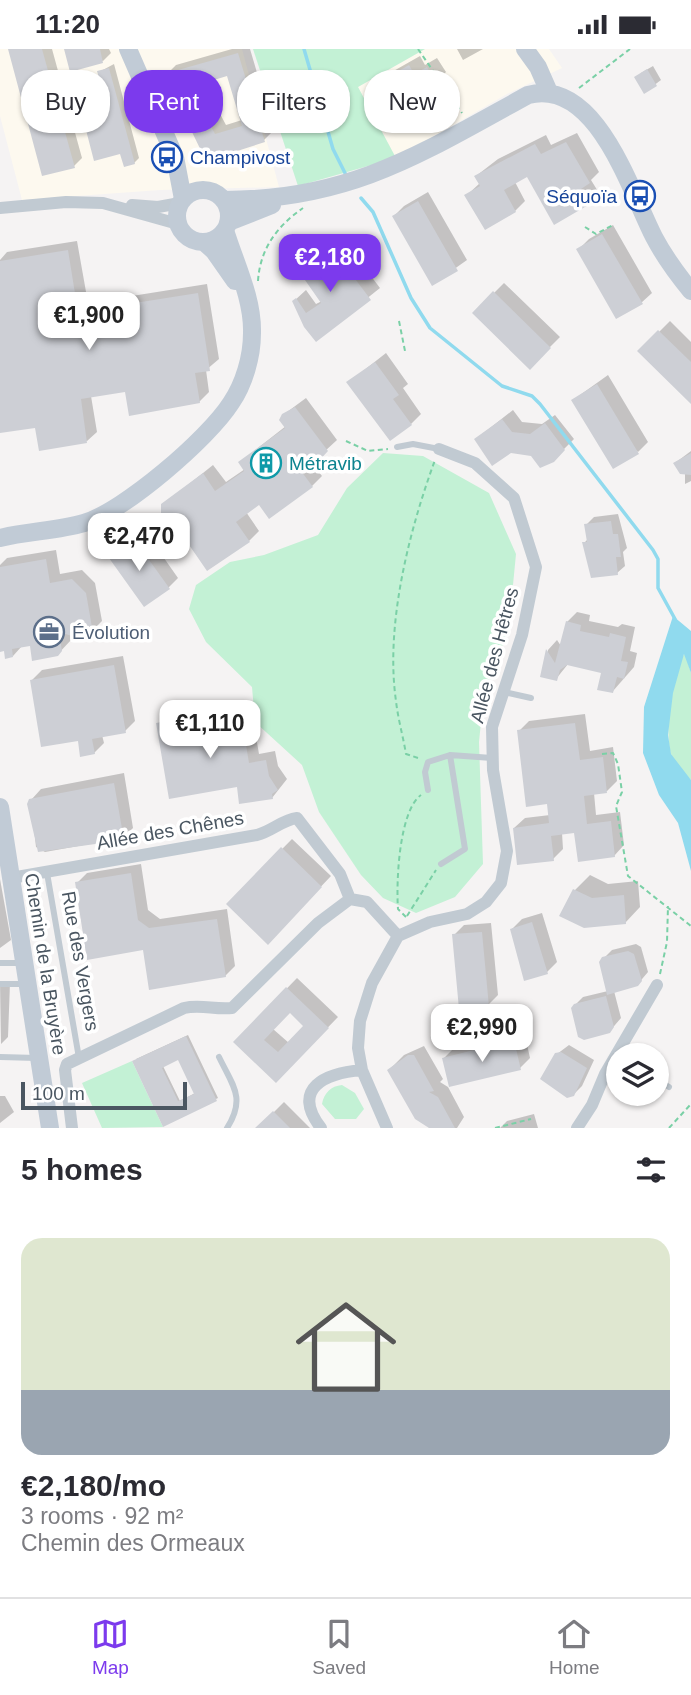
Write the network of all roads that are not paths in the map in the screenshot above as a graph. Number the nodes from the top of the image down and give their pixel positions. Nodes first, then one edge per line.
1 (128, 49) edge
2 (525, 49) edge
3 (549, 92) junction
4 (176, 157) junction
5 (205, 190) junction
6 (310, 198) junction
7 (224, 200) junction
8 (181, 201) junction
9 (103, 203) junction
10 (0, 208) edge
11 (178, 224) junction
12 (227, 226) junction
13 (204, 242) junction
14 (691, 291) edge
15 (251, 313) junction
16 (397, 447) road end
17 (439, 449) joint
18 (0, 532) edge
19 (18, 533) junction
20 (0, 538) edge
21 (504, 692) junction
22 (531, 698) dead end
23 (450, 755) junction
24 (492, 758) junction
25 (428, 790) road end
26 (0, 807) edge
27 (441, 864) road end
28 (46, 871) junction
29 (11, 877) junction
30 (350, 899) junction
31 (398, 936) junction
32 (0, 963) edge
33 (25, 963) junction
34 (0, 984) edge
35 (29, 985) junction
36 (657, 985) road end
37 (624, 1043) edge
38 (0, 1057) edge
39 (219, 1057) dead end
40 (79, 1058) junction
41 (41, 1059) junction
42 (362, 1070) junction
43 (606, 1078) edge
44 (381, 1126) edge
45 (50, 1128) edge
46 (72, 1128) edge
47 (228, 1128) edge
48 (321, 1128) edge
49 (576, 1128) edge

1 - 4 street
2 - 3 street
3 - 6 street
3 - 14 street
4 - 5 street
4 - 8 street
5 - 7 street
5 - 8 street
6 - 7 street
6 - 12 street
7 - 12 street
8 - 9 street
8 - 11 street
9 - 10 street
9 - 11 street
11 - 13 street
12 - 13 street
12 - 15 street
13 - 15 street
15 - 19 street
16 - 17 lane
17 - 21 street, Allée des Hêtres
18 - 19 street
19 - 20 street
21 - 22 lane
21 - 24 street, Allée des Hêtres
23 - 24 lane
23 - 25 lane
23 - 27 lane
24 - 31 street, Allée des Hêtres
26 - 29 street, Chemin de la Bruyère
28 - 29 street, Allée des Chênes
28 - 30 street, Allée des Chênes
28 - 40 lane, Rue des Vergers
29 - 33 street, Chemin de la Bruyère
30 - 31 street
30 - 40 street, Rue des Vergers
31 - 42 street
32 - 33 lane
33 - 35 street, Chemin de la Bruyère
34 - 35 lane
35 - 41 street, Chemin de la Bruyère
36 - 37 street
38 - 41 lane
39 - 47 lane
40 - 46 street, Rue des Vergers
41 - 45 street, Chemin de la Bruyère
42 - 44 street
42 - 48 street
43 - 49 street

